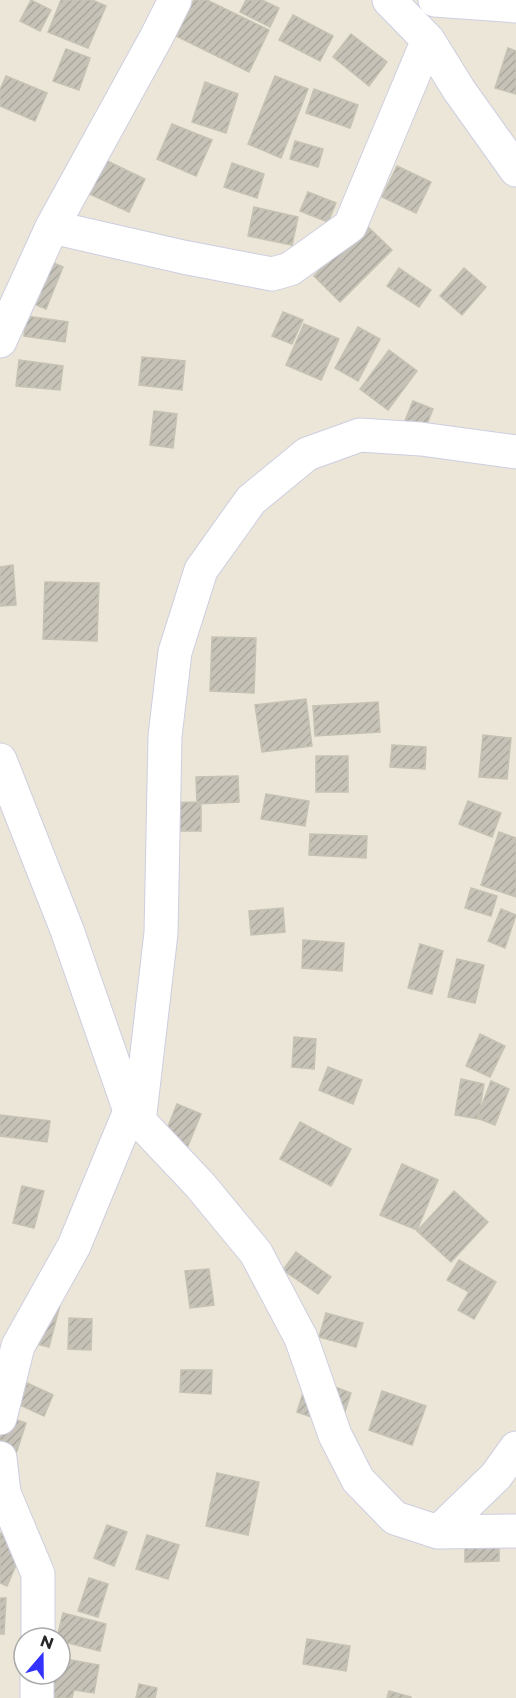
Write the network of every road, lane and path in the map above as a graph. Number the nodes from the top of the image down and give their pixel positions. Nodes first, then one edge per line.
1 (175, 0) edge
2 (389, 0) edge
3 (435, 0) edge
4 (469, 2) edge
5 (516, 6) edge
6 (428, 40) junction
7 (516, 170) edge
8 (52, 226) junction
9 (0, 341) edge
10 (516, 452) edge
11 (0, 760) edge
12 (134, 1116) junction
13 (0, 1418) edge
14 (516, 1448) edge
15 (0, 1458) edge
16 (516, 1531) edge
17 (438, 1532) junction
18 (38, 1626) edge

1 - 8 street
2 - 6 street
3 - 4 street
4 - 5 street
6 - 7 street
6 - 8 street
8 - 9 street
10 - 12 street
11 - 12 street
12 - 13 street
12 - 17 street
14 - 17 street
15 - 18 street
16 - 17 street

